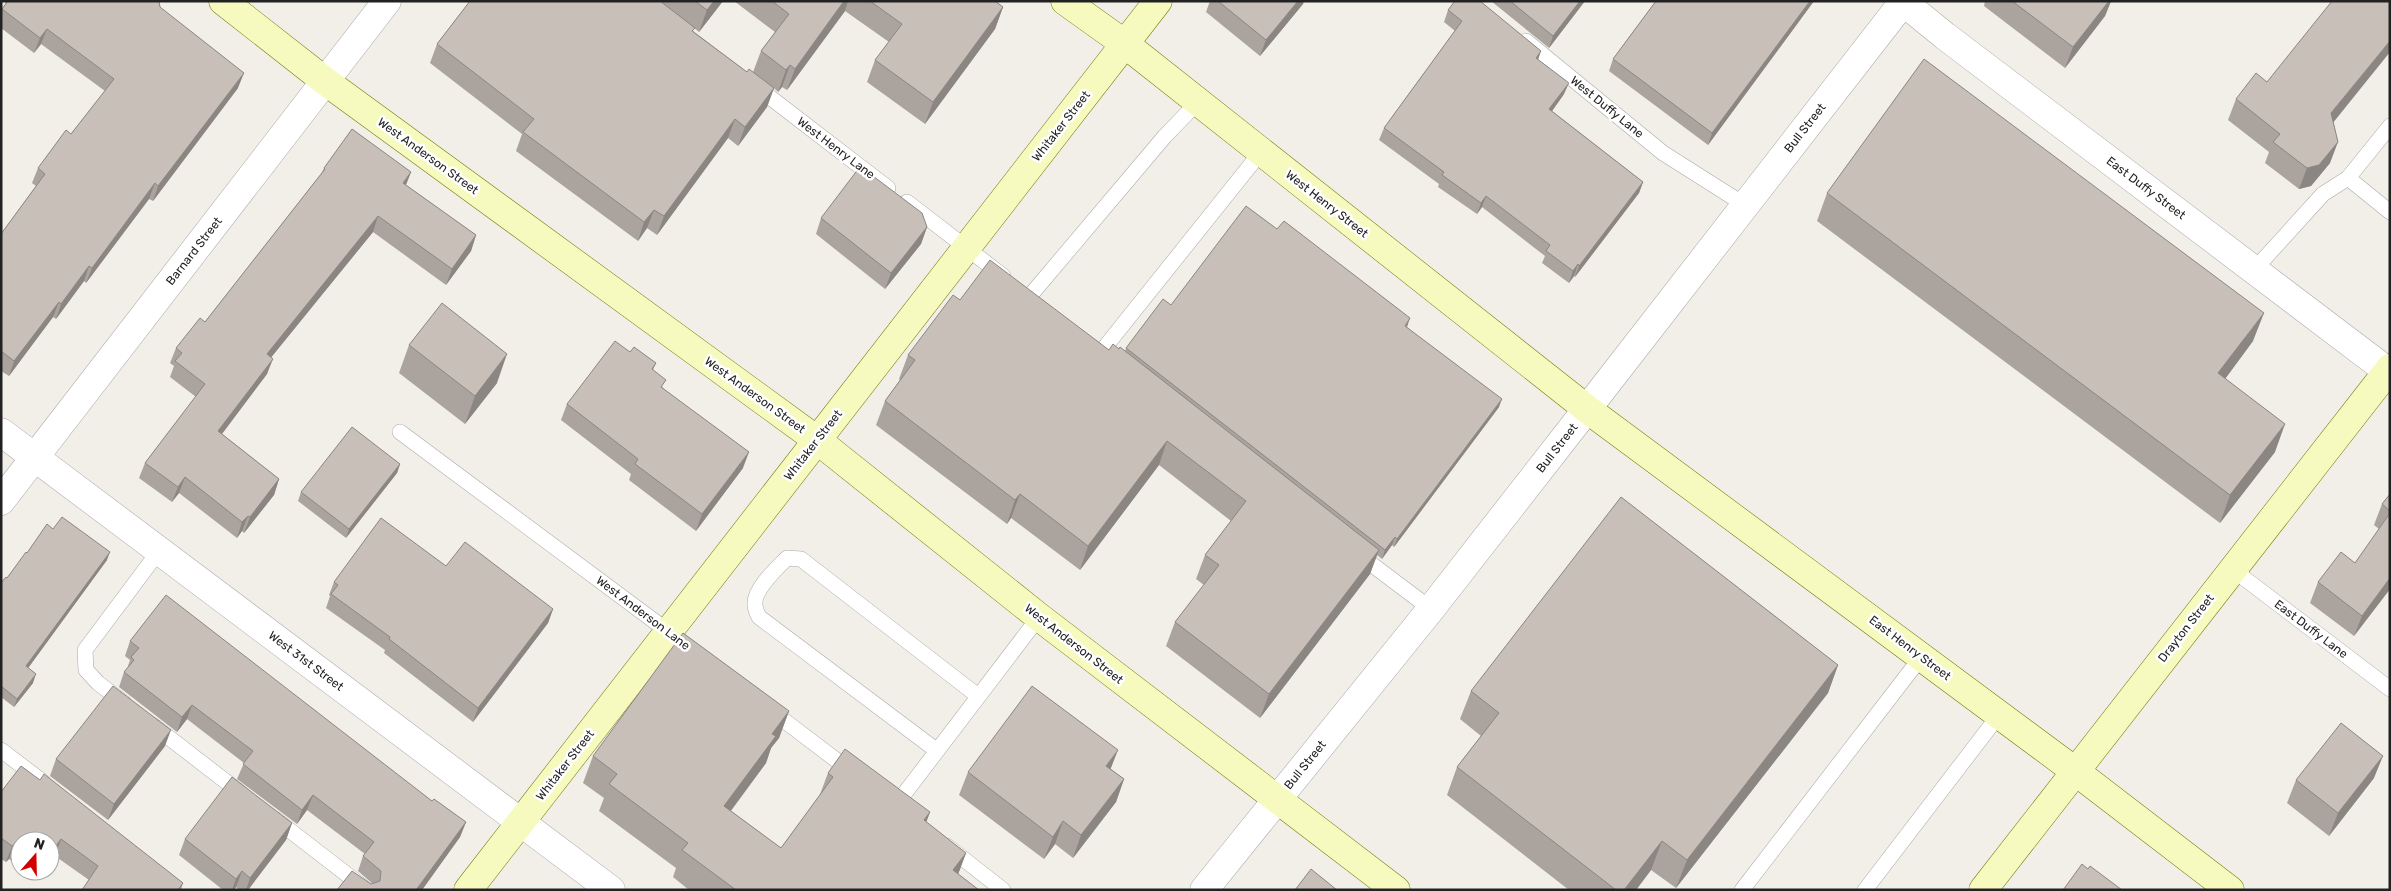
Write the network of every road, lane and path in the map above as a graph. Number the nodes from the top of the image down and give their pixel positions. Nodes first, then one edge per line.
1 (223, 1) edge
2 (386, 1) edge
3 (1065, 1) edge
4 (1158, 1) edge
5 (1903, 2) edge
6 (1513, 32) edge
7 (1124, 44) junction
8 (738, 73) edge
9 (325, 81) junction
10 (1198, 102) junction
11 (2390, 126) edge
12 (1261, 152) junction
13 (2348, 178) junction
14 (1745, 204) junction
15 (2390, 212) edge
16 (967, 247) junction
17 (2254, 270) junction
18 (1029, 297) junction
19 (1044, 308) edge
20 (1087, 341) edge
21 (2389, 371) edge
22 (1588, 409) junction
23 (1, 432) edge
24 (400, 432) dead end
25 (817, 440) junction
26 (34, 457) junction
27 (1, 501) edge
28 (1347, 546) edge
29 (159, 552) junction
30 (2232, 569) junction
31 (1431, 609) junction
32 (1039, 617) junction
33 (676, 638) junction
34 (1922, 656) junction
35 (2390, 689) edge
36 (978, 696) junction
37 (754, 698) edge
38 (1999, 715) junction
39 (1, 750) edge
40 (936, 750) junction
41 (2075, 771) junction
42 (864, 782) edge
43 (57, 793) edge
44 (1277, 800) junction
45 (910, 818) edge
46 (521, 822) junction
47 (934, 836) edge
48 (367, 890) edge
49 (468, 890) edge
50 (611, 890) edge
51 (1003, 890) edge
52 (1204, 890) edge
53 (1396, 890) edge
54 (1742, 890) edge
55 (1865, 890) edge
56 (1983, 890) edge
57 (2230, 890) edge

1 - 9 main road, West Anderson Street
2 - 9 street, Barnard Street
3 - 7 main road, West Henry Street
4 - 7 main road, Whitaker Street
5 - 14 street, Bull Street
5 - 17 street, East Duffy Street
6 - 14 lane, West Duffy Lane
7 - 10 main road, West Henry Street
7 - 16 main road, Whitaker Street
8 - 16 lane, West Henry Lane
9 - 25 main road, West Anderson Street
9 - 26 street, Barnard Street
10 - 12 main road, West Henry Street
10 - 18 lane
11 - 13 lane
12 - 20 lane
12 - 22 main road, West Henry Street
13 - 15 lane
13 - 17 lane
14 - 22 street, Bull Street
16 - 18 lane, West Henry Lane
16 - 25 main road, Whitaker Street
17 - 21 street, East Duffy Street
18 - 19 lane, West Henry Lane
21 - 30 main road, Drayton Street
22 - 31 street, Bull Street
22 - 34 main road, East Henry Street
23 - 26 street, West 31st Street
24 - 33 lane, West Anderson Lane
25 - 32 main road, West Anderson Street
25 - 33 main road, Whitaker Street
26 - 27 street, Barnard Street
26 - 29 street, West 31st Street
28 - 31 lane
29 - 46 street, West 31st Street
29 - 48 lane
30 - 35 lane, East Duffy Lane
30 - 41 main road, Drayton Street
31 - 44 street, Bull Street
32 - 36 lane
32 - 44 main road, West Anderson Street
33 - 46 main road, Whitaker Street
34 - 38 main road, East Henry Street
34 - 54 lane
36 - 40 lane
36 - 40 lane
37 - 42 lane
38 - 41 main road, East Henry Street
38 - 55 lane
39 - 43 lane
40 - 45 lane
41 - 56 main road, Drayton Street
41 - 57 main road, East Henry Street
44 - 52 street, Bull Street
44 - 53 main road, West Anderson Street
46 - 49 main road, Whitaker Street
46 - 50 street, West 31st Street
47 - 51 lane

